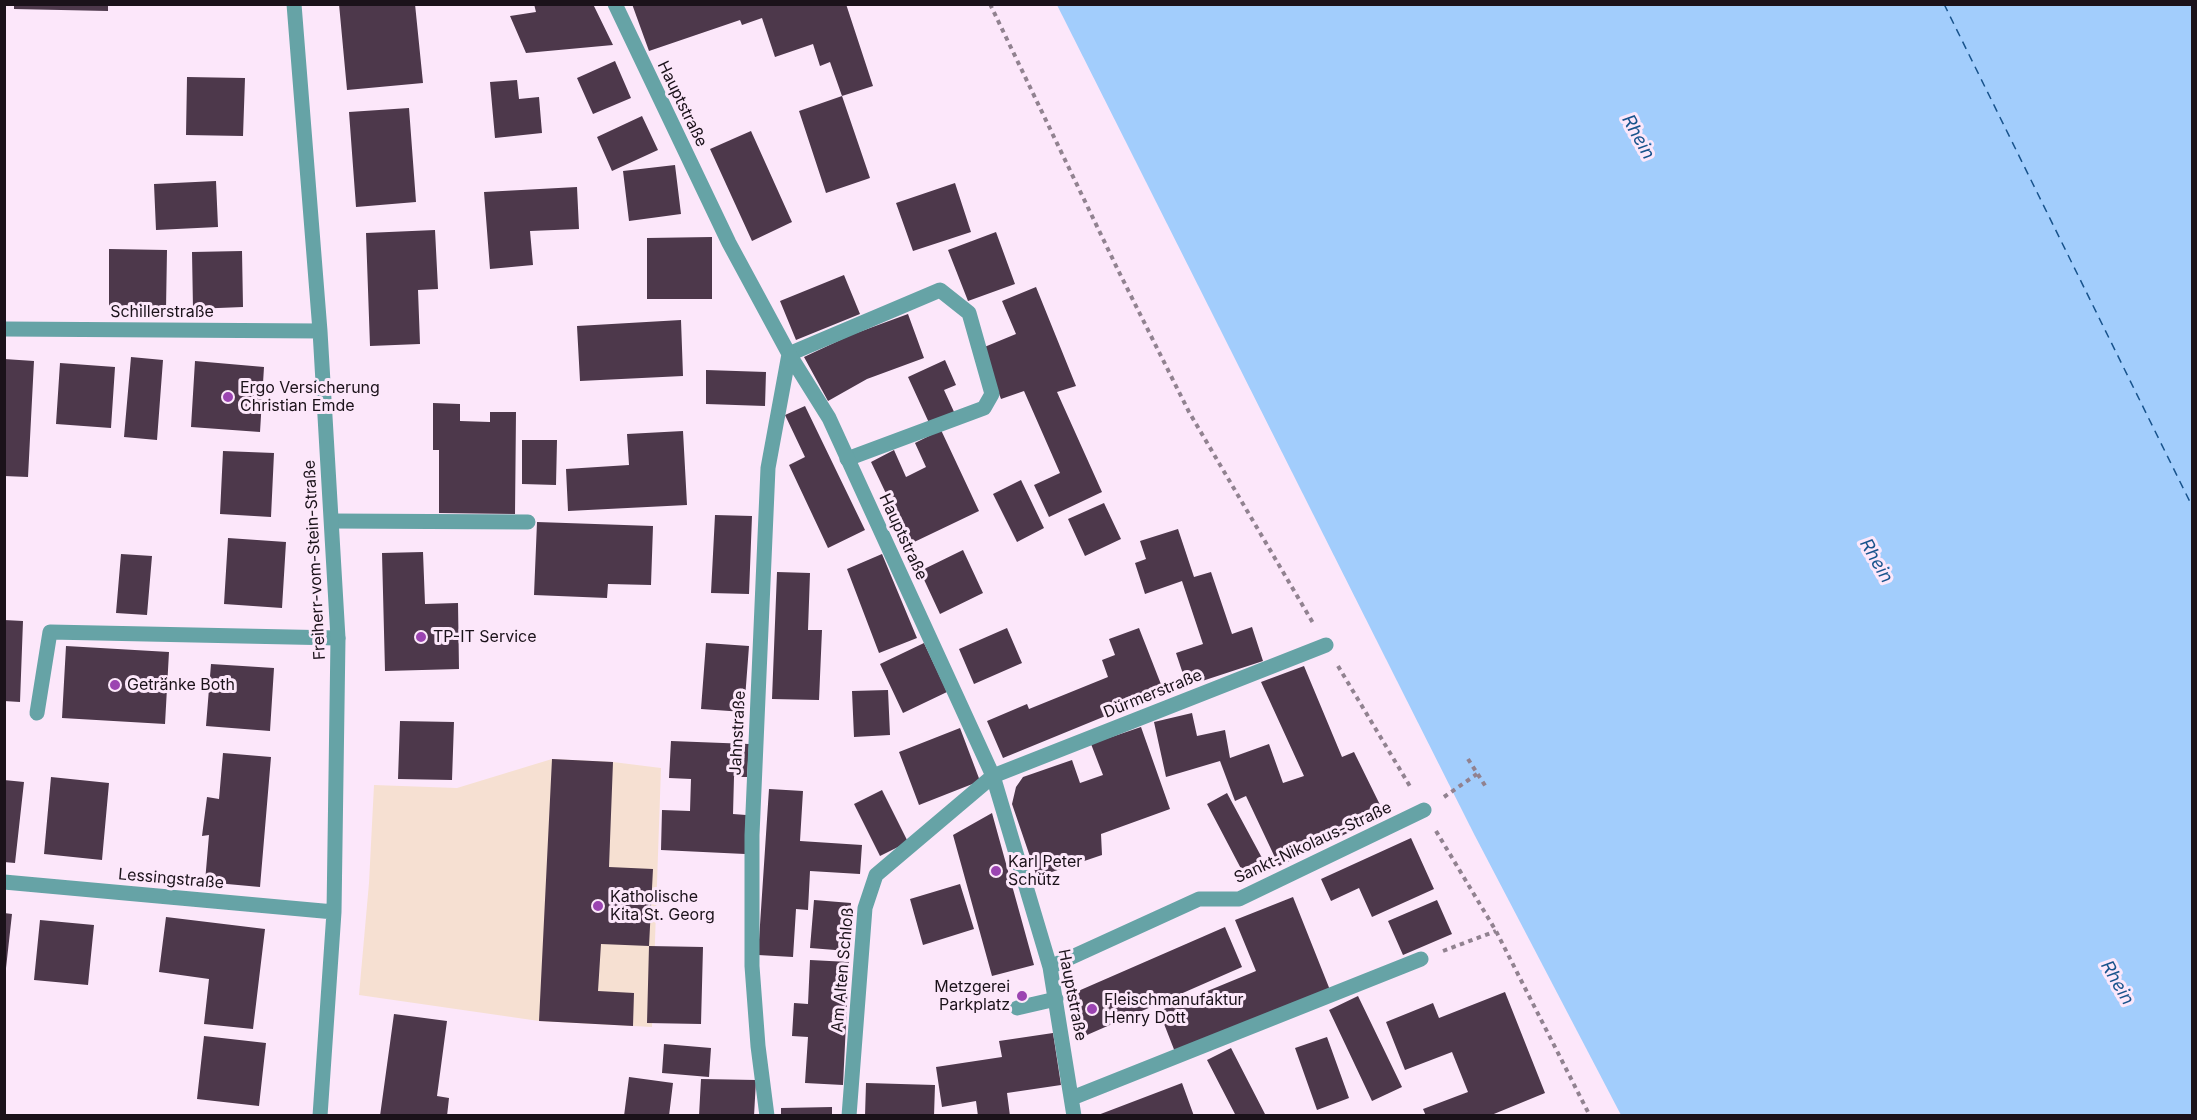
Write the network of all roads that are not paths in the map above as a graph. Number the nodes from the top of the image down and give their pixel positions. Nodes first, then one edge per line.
1 (294, 4) edge
2 (615, 4) edge
3 (4, 329) edge
4 (320, 331) junction
5 (789, 354) junction
6 (847, 459) junction
7 (332, 521) junction
8 (528, 522) dead end
9 (338, 638) junction
10 (1326, 645) road end
11 (37, 713) dead end
12 (993, 776) junction
13 (1424, 810) road end
14 (4, 882) edge
15 (334, 912) junction
16 (1421, 959) road end
17 (1050, 967) junction
18 (1056, 999) junction
19 (1017, 1008) dead end
20 (1072, 1098) junction
21 (320, 1116) edge
22 (767, 1116) edge
23 (849, 1116) edge
24 (1074, 1116) edge

1 - 4 street, Freiherr-vom-Stein-Straße
2 - 5 street, Hauptstraße
3 - 4 street, Schillerstraße
4 - 7 street, Freiherr-vom-Stein-Straße
5 - 6 street, Hauptstraße
5 - 6 street
5 - 22 street, Jahnstraße
6 - 12 street, Hauptstraße
7 - 8 street
7 - 9 street, Freiherr-vom-Stein-Straße
9 - 11 street
9 - 15 street, Freiherr-vom-Stein-Straße
10 - 12 street, Dürmerstraße
12 - 17 street, Hauptstraße
12 - 23 street, Am Alten Schloß
13 - 17 street, Sankt-Nikolaus-Straße
14 - 15 street, Lessingstraße
15 - 21 street, Freiherr-vom-Stein-Straße
16 - 20 street
17 - 18 street, Hauptstraße
18 - 19 street
18 - 20 street, Hauptstraße
20 - 24 street, Hauptstraße

